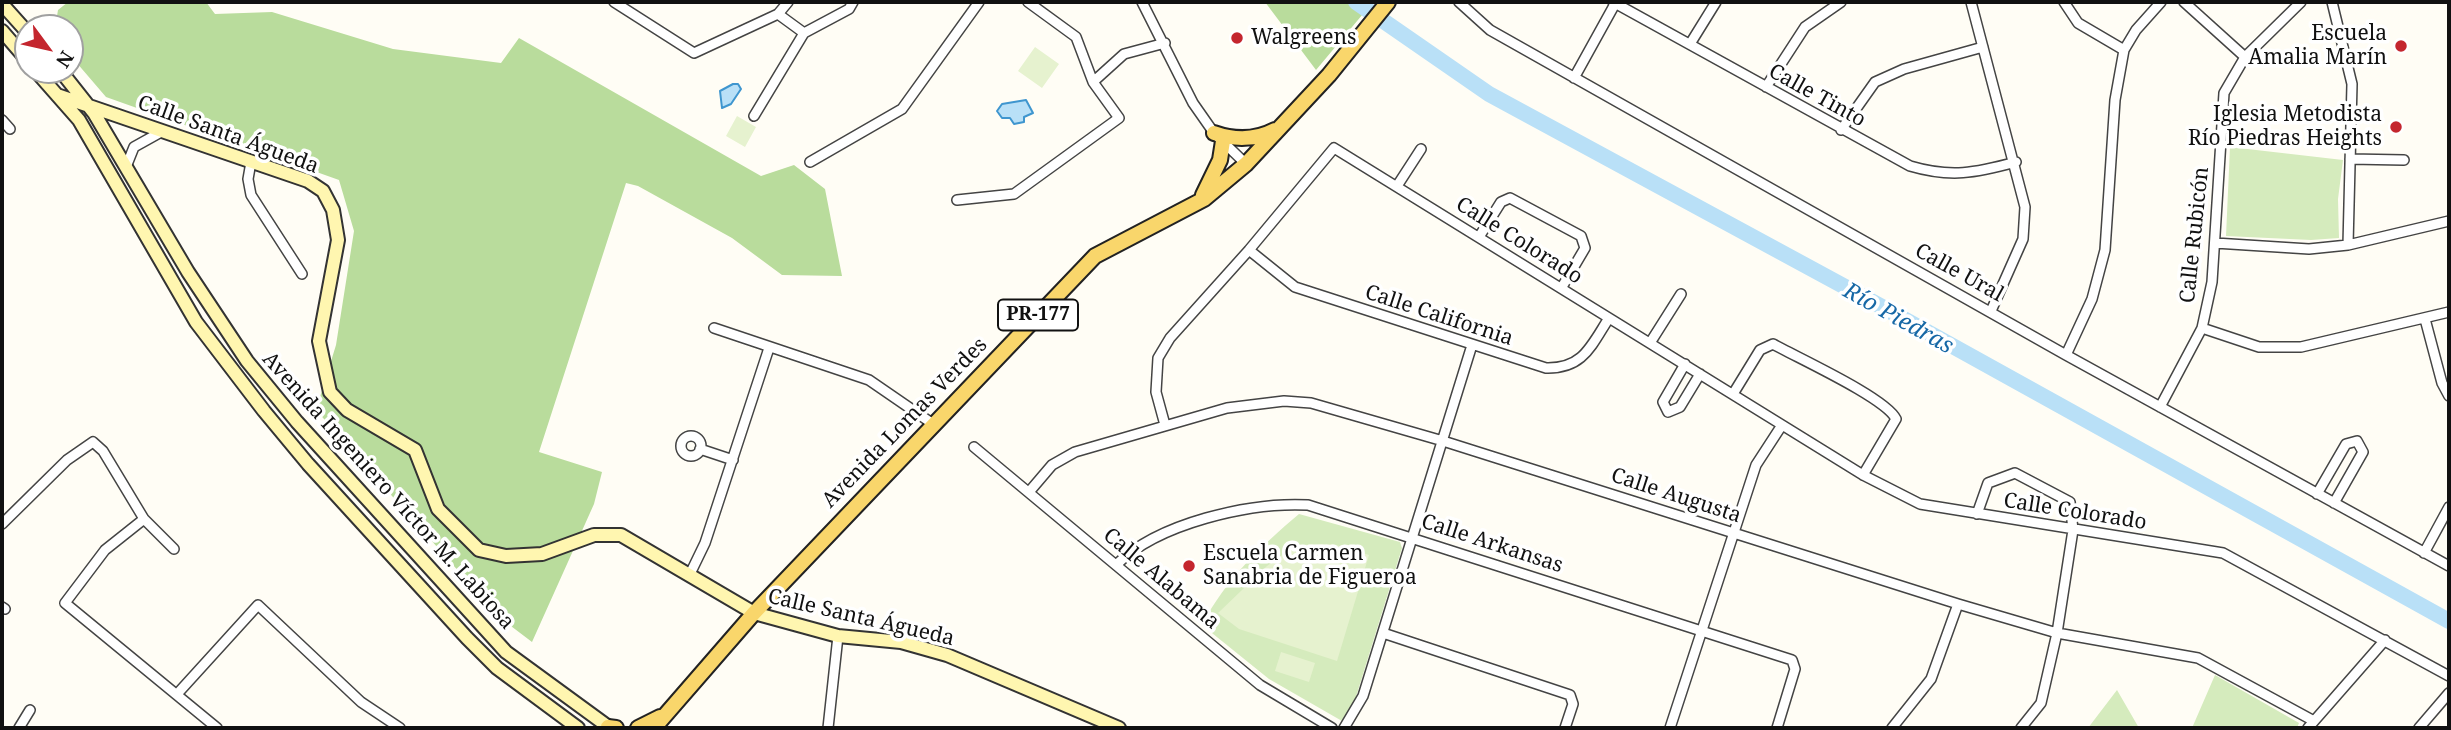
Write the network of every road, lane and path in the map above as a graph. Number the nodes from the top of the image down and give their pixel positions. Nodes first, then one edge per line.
1 (614, 2) edge
2 (788, 2) edge
3 (853, 2) edge
4 (979, 2) edge
5 (1028, 2) edge
6 (1142, 2) edge
7 (1388, 2) edge
8 (1459, 2) edge
9 (1615, 2) edge
10 (1716, 2) edge
11 (1841, 2) edge
12 (1971, 2) edge
13 (2064, 2) edge
14 (2161, 2) edge
15 (2184, 2) edge
16 (2301, 2) edge
17 (2332, 2) edge
18 (2, 4) edge
19 (778, 14) junction
20 (14, 17) edge
21 (2, 30) edge
22 (804, 33) junction
23 (1165, 43) junction
24 (14, 44) edge
25 (1690, 44) junction
26 (1983, 47) junction
27 (2124, 50) junction
28 (2245, 57) junction
29 (1574, 78) junction
30 (1093, 82) junction
31 (47, 84) edge
32 (71, 84) edge
33 (1766, 87) junction
34 (57, 95) junction
35 (88, 105) junction
36 (754, 116) dead end
37 (2, 120) edge
38 (1279, 128) junction
39 (10, 129) dead end
40 (1841, 130) junction
41 (161, 132) junction
42 (1218, 137) junction
43 (1421, 149) dead end
44 (2350, 159) junction
45 (2404, 160) dead end
46 (251, 162) junction
47 (810, 162) dead end
48 (2016, 162) junction
49 (1245, 164) junction
50 (126, 167) junction
51 (1397, 186) junction
52 (957, 200) dead end
53 (1197, 203) junction
54 (2449, 221) edge
55 (1479, 237) junction
56 (2215, 243) junction
57 (2348, 245) junction
58 (1250, 250) junction
59 (302, 274) dead end
60 (1562, 287) junction
61 (1681, 294) dead end
62 (1991, 311) junction
63 (2449, 312) edge
64 (1609, 318) junction
65 (2425, 318) junction
66 (714, 328) dead end
67 (2202, 328) junction
68 (1650, 343) junction
69 (1472, 345) junction
70 (769, 348) junction
71 (2066, 355) junction
72 (1685, 364) junction
73 (1700, 374) junction
74 (1733, 394) junction
75 (2449, 396) edge
76 (2160, 407) junction
77 (933, 424) junction
78 (1165, 425) junction
79 (1782, 425) junction
80 (1443, 441) junction
81 (974, 447) dead end
82 (700, 449) dead end
83 (733, 460) junction
84 (1863, 475) junction
85 (1029, 492) junction
86 (2317, 494) junction
87 (2334, 503) junction
88 (2449, 507) edge
89 (1977, 514) junction
90 (144, 519) junction
91 (2, 524) edge
92 (2073, 530) junction
93 (1733, 533) junction
94 (1413, 537) junction
95 (174, 549) dead end
96 (2424, 553) junction
97 (1116, 565) junction
98 (2449, 566) edge
99 (690, 575) junction
100 (1958, 604) junction
101 (754, 613) junction
102 (1702, 629) junction
103 (2057, 632) junction
104 (1383, 633) junction
105 (838, 636) junction
106 (2385, 640) junction
107 (2449, 676) edge
108 (178, 693) junction
109 (2449, 693) edge
110 (30, 710) dead end
111 (670, 710) junction
112 (2311, 725) edge
113 (19, 728) edge
114 (217, 728) edge
115 (400, 728) edge
116 (578, 728) edge
117 (611, 728) edge
118 (638, 728) edge
119 (654, 728) edge
120 (667, 728) edge
121 (828, 728) edge
122 (1119, 728) edge
123 (1332, 728) edge
124 (1344, 728) edge
125 (1565, 728) edge
126 (1670, 728) edge
127 (1777, 728) edge
128 (1892, 728) edge
129 (2021, 728) edge
130 (2420, 728) edge

1 - 19 street
2 - 19 street
3 - 22 street
4 - 47 street
5 - 30 street
6 - 23 street
7 - 38 main road, Avenida Lomas Verdes / PR-177
8 - 29 street, Calle Ural
9 - 25 street, Calle Tinto
9 - 29 street
10 - 25 street
11 - 33 street
12 - 26 street
13 - 27 street
14 - 27 street
15 - 28 street
16 - 28 street, Calle Rubicón
17 - 44 street
18 - 20 main road
19 - 22 street
21 - 24 main road
22 - 36 street
23 - 30 street
23 - 42 street
25 - 33 street, Calle Tinto
26 - 40 street
26 - 48 street
27 - 71 street
28 - 56 street, Calle Rubicón
29 - 62 street, Calle Ural
30 - 52 street
31 - 34 main road, Avenida Ingeniero Víctor M. Labiosa
32 - 35 main road, Avenida Ingeniero Víctor M. Labiosa
33 - 40 street, Calle Tinto
34 - 35 main road, Calle Santa Águeda
34 - 116 main road, Avenida Ingeniero Víctor M. Labiosa
35 - 41 main road, Calle Santa Águeda
35 - 50 main road, Avenida Ingeniero Víctor M. Labiosa
37 - 39 street
38 - 42 main road
38 - 49 main road, Avenida Lomas Verdes / PR-177
40 - 48 street, Calle Tinto
41 - 46 main road, Calle Santa Águeda
41 - 50 street
42 - 49 street
42 - 53 main road
43 - 51 street
44 - 45 street
44 - 57 street
46 - 59 street
46 - 99 main road, Calle Santa Águeda
48 - 62 street
49 - 53 main road, Avenida Lomas Verdes / PR-177
50 - 117 main road, Avenida Ingeniero Víctor M. Labiosa
51 - 55 street, Calle Colorado
51 - 58 street, Calle Colorado
53 - 77 main road, Avenida Lomas Verdes / PR-177
54 - 57 street
55 - 60 street, Calle Colorado
55 - 60 street
56 - 57 street
56 - 67 street, Calle Rubicón
58 - 69 street, Calle California
58 - 78 street
60 - 64 street, Calle Colorado
61 - 68 street
62 - 71 street, Calle Ural
63 - 65 street
64 - 68 street, Calle Colorado
64 - 69 street, Calle California
65 - 67 street
65 - 75 street
66 - 70 street
67 - 76 street, Calle Rubicón
68 - 72 street, Calle Colorado
69 - 80 street
70 - 77 street
70 - 83 street
71 - 76 street, Calle Ural
72 - 73 street, Calle Colorado
72 - 73 street
73 - 74 street, Calle Colorado
74 - 79 street, Calle Colorado
74 - 84 street
76 - 86 street, Calle Ural
77 - 101 main road, Avenida Lomas Verdes / PR-177
78 - 80 street, Calle Augusta
78 - 85 street, Calle Augusta
79 - 84 street, Calle Colorado
79 - 93 street
80 - 93 street, Calle Augusta
80 - 94 street
81 - 85 street, Calle Alabama
82 - 83 street
83 - 99 street
84 - 89 street, Calle Colorado
85 - 97 street, Calle Alabama
86 - 87 street, Calle Ural
86 - 87 street
87 - 96 street, Calle Ural
88 - 96 street
89 - 92 street, Calle Colorado
89 - 92 street
90 - 91 street
90 - 95 street
90 - 108 street
92 - 103 street
92 - 106 street, Calle Colorado
93 - 100 street, Calle Augusta
93 - 102 street
94 - 97 street, Calle Arkansas
94 - 102 street, Calle Arkansas
94 - 104 street
96 - 98 street, Calle Ural
97 - 123 street, Calle Alabama
99 - 101 main road, Calle Santa Águeda
100 - 103 street, Calle Augusta
100 - 128 street
101 - 105 main road, Calle Santa Águeda
101 - 111 main road, Avenida Lomas Verdes / PR-177
102 - 126 street
102 - 127 street, Calle Arkansas
103 - 112 street, Calle Augusta
103 - 129 street
104 - 124 street
104 - 125 street
105 - 121 street
105 - 122 main road, Calle Santa Águeda
106 - 107 street, Calle Colorado
106 - 112 street
108 - 114 street
108 - 115 street
109 - 130 street
110 - 113 street
111 - 118 main road
111 - 119 main road, Avenida Lomas Verdes / PR-177
111 - 120 main road

